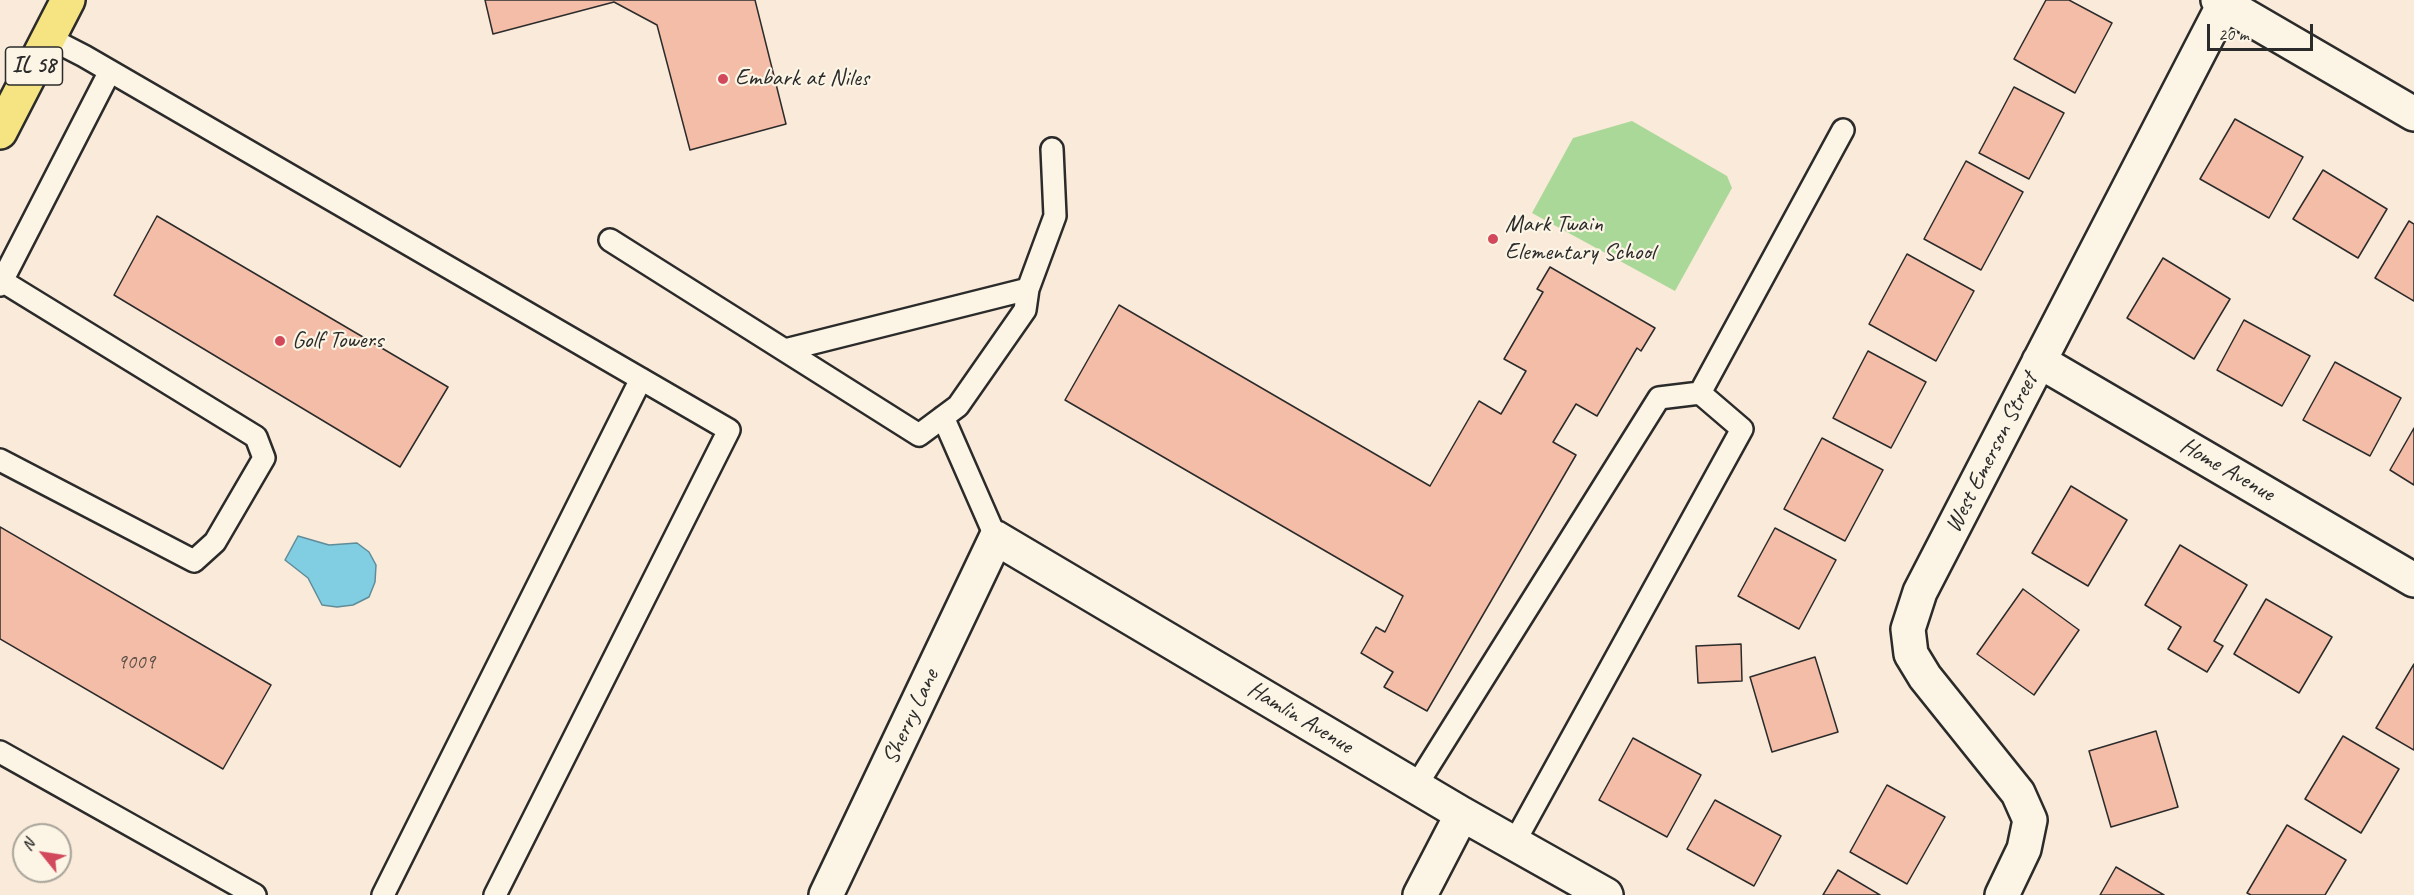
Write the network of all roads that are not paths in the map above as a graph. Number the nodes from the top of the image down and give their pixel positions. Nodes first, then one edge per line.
1 (68, 0) edge
2 (2221, 2) edge
3 (49, 38) junction
4 (110, 71) junction
5 (2414, 114) edge
6 (1843, 130) dead end
7 (0, 132) edge
8 (1052, 149) dead end
9 (610, 240) dead end
10 (1, 283) edge
11 (1028, 289) junction
12 (785, 350) junction
13 (2039, 361) junction
14 (641, 379) junction
15 (1700, 393) junction
16 (943, 417) junction
17 (0, 460) edge
18 (996, 538) junction
19 (2414, 580) edge
20 (0, 752) edge
21 (1416, 786) junction
22 (1462, 814) junction
23 (1514, 843) junction
24 (831, 893) edge
25 (255, 895) edge
26 (383, 895) edge
27 (495, 895) edge
28 (1420, 895) edge
29 (1606, 895) edge
30 (2002, 895) edge

1 - 3 main road, IL 58
2 - 5 street
2 - 13 street, West Emerson Street
3 - 4 lane
3 - 7 main road, IL 58
4 - 10 lane
4 - 14 lane
6 - 15 lane
8 - 11 lane
9 - 12 lane
10 - 17 lane
11 - 12 lane
11 - 16 lane
12 - 16 lane
13 - 19 street, Home Avenue
13 - 30 street, West Emerson Street
14 - 26 lane
14 - 27 lane
15 - 21 lane
15 - 23 lane
16 - 18 lane
18 - 21 street, Hamlin Avenue
18 - 24 street, Sherry Lane
20 - 25 lane
21 - 22 street, Hamlin Avenue
22 - 23 street, Hamlin Avenue
22 - 28 street
23 - 29 street, Hamlin Avenue

